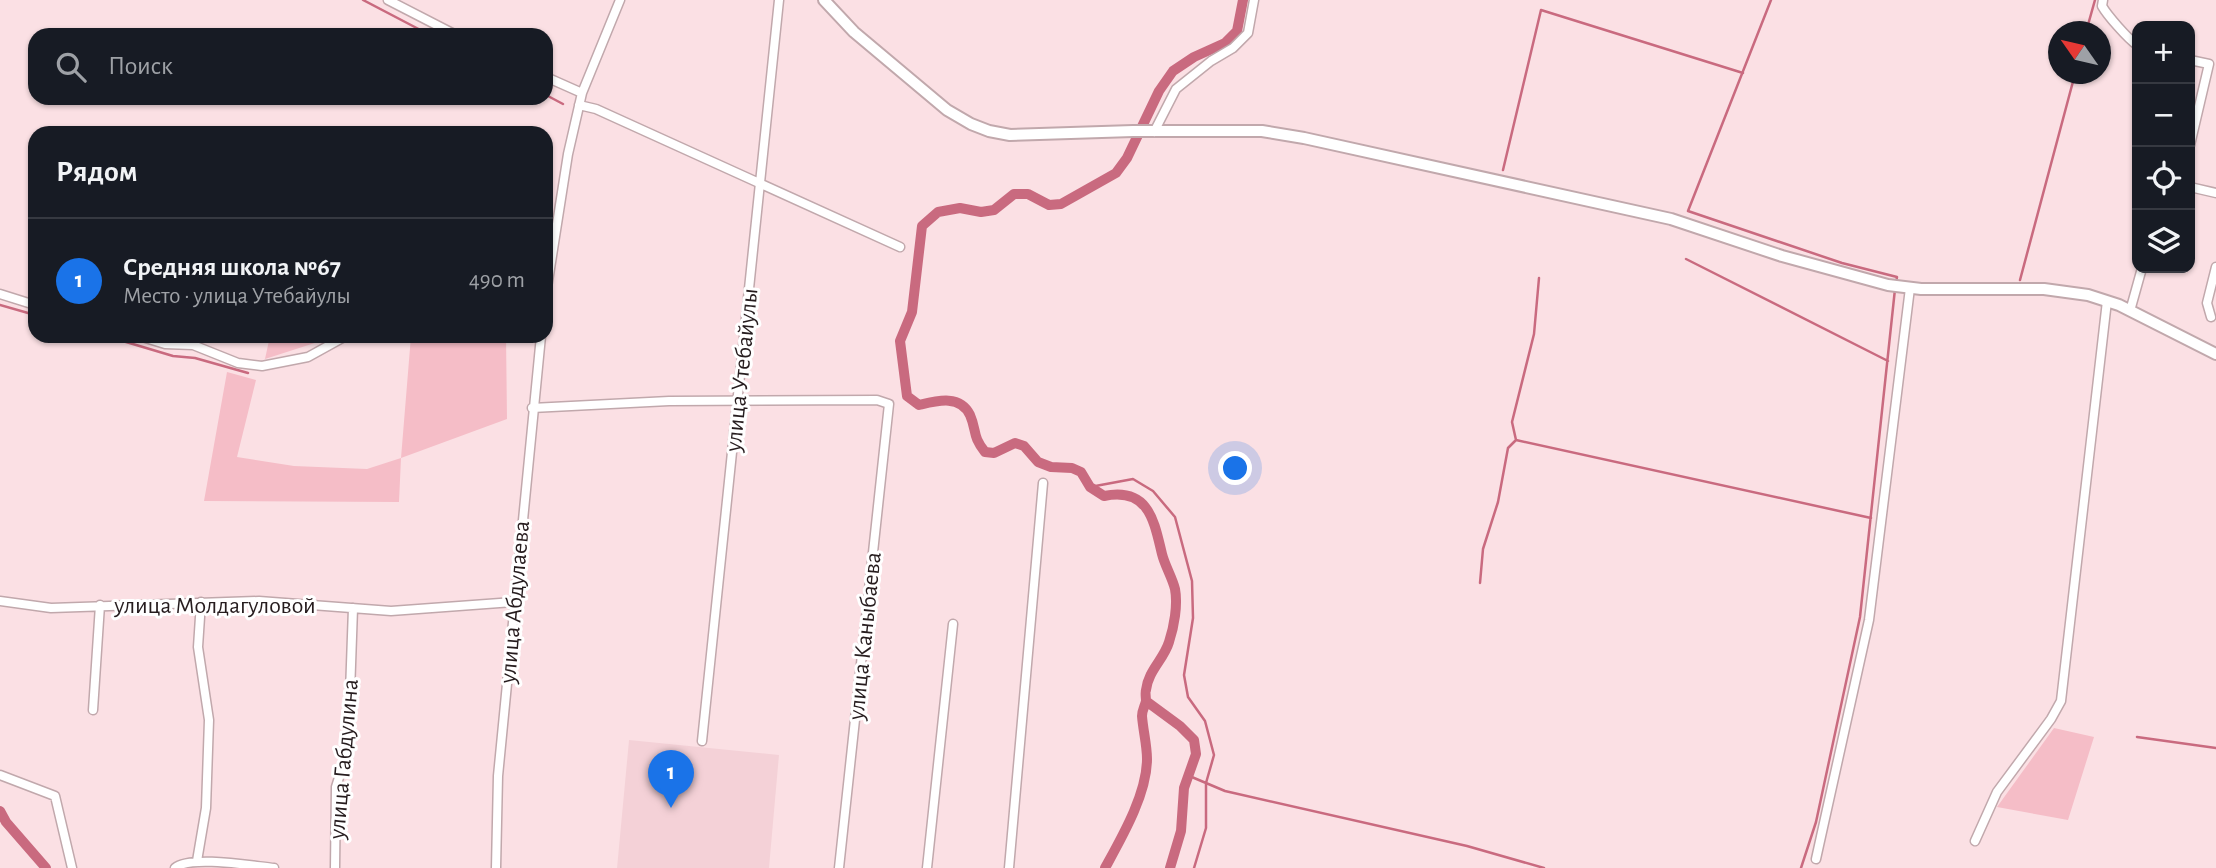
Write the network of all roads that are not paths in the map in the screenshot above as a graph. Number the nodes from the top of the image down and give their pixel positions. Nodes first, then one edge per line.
1 (388, 0) edge
2 (620, 0) edge
3 (779, 0) edge
4 (824, 0) edge
5 (1254, 0) edge
6 (2103, 0) edge
7 (442, 28) edge
8 (2132, 39) edge
9 (2195, 61) edge
10 (553, 80) edge
11 (582, 93) junction
12 (579, 106) junction
13 (2195, 124) edge
14 (1144, 132) junction
15 (759, 183) junction
16 (2195, 188) edge
17 (2216, 193) edge
18 (900, 247) dead end
19 (553, 249) edge
20 (2216, 267) edge
21 (2140, 273) edge
22 (1899, 286) junction
23 (0, 294) edge
24 (2107, 301) junction
25 (28, 303) edge
26 (2130, 311) junction
27 (2211, 317) dead end
28 (162, 343) edge
29 (332, 343) edge
30 (540, 343) edge
31 (2216, 354) edge
32 (738, 401) junction
33 (532, 408) junction
34 (1043, 483) dead end
35 (0, 601) edge
36 (201, 602) junction
37 (513, 602) junction
38 (100, 605) junction
39 (353, 608) junction
40 (953, 624) dead end
41 (93, 710) dead end
42 (702, 741) dead end
43 (0, 775) edge
44 (1975, 841) dead end
45 (1816, 859) dead end
46 (197, 862) junction
47 (72, 868) edge
48 (176, 868) edge
49 (274, 868) edge
50 (335, 868) edge
51 (496, 868) edge
52 (839, 868) edge
53 (927, 868) edge
54 (1009, 868) edge

1 - 7 street
2 - 11 street
3 - 15 street, улица Утебайулы
4 - 14 main road
5 - 14 street
6 - 8 street
9 - 13 street
10 - 11 street
11 - 12 street
12 - 15 street
12 - 19 street
14 - 22 main road
15 - 18 street
15 - 32 street, улица Утебайулы
16 - 17 street
20 - 27 street
21 - 26 street
22 - 24 main road
22 - 45 street
23 - 25 street
24 - 26 main road
24 - 44 street
26 - 31 main road
28 - 29 street
30 - 33 street, улица Абдулаева
32 - 33 street
32 - 42 street, улица Утебайулы
32 - 52 street, улица Каныбаева
33 - 37 street, улица Абдулаева
34 - 54 street
35 - 38 street, улица Молдагуловой
36 - 38 street, улица Молдагуловой
36 - 39 street, улица Молдагуловой
36 - 46 street
37 - 39 street, улица Молдагуловой
37 - 51 street, улица Абдулаева
38 - 41 street
39 - 50 street, улица Габдулина
40 - 53 street
43 - 47 street
46 - 48 street
46 - 49 street

